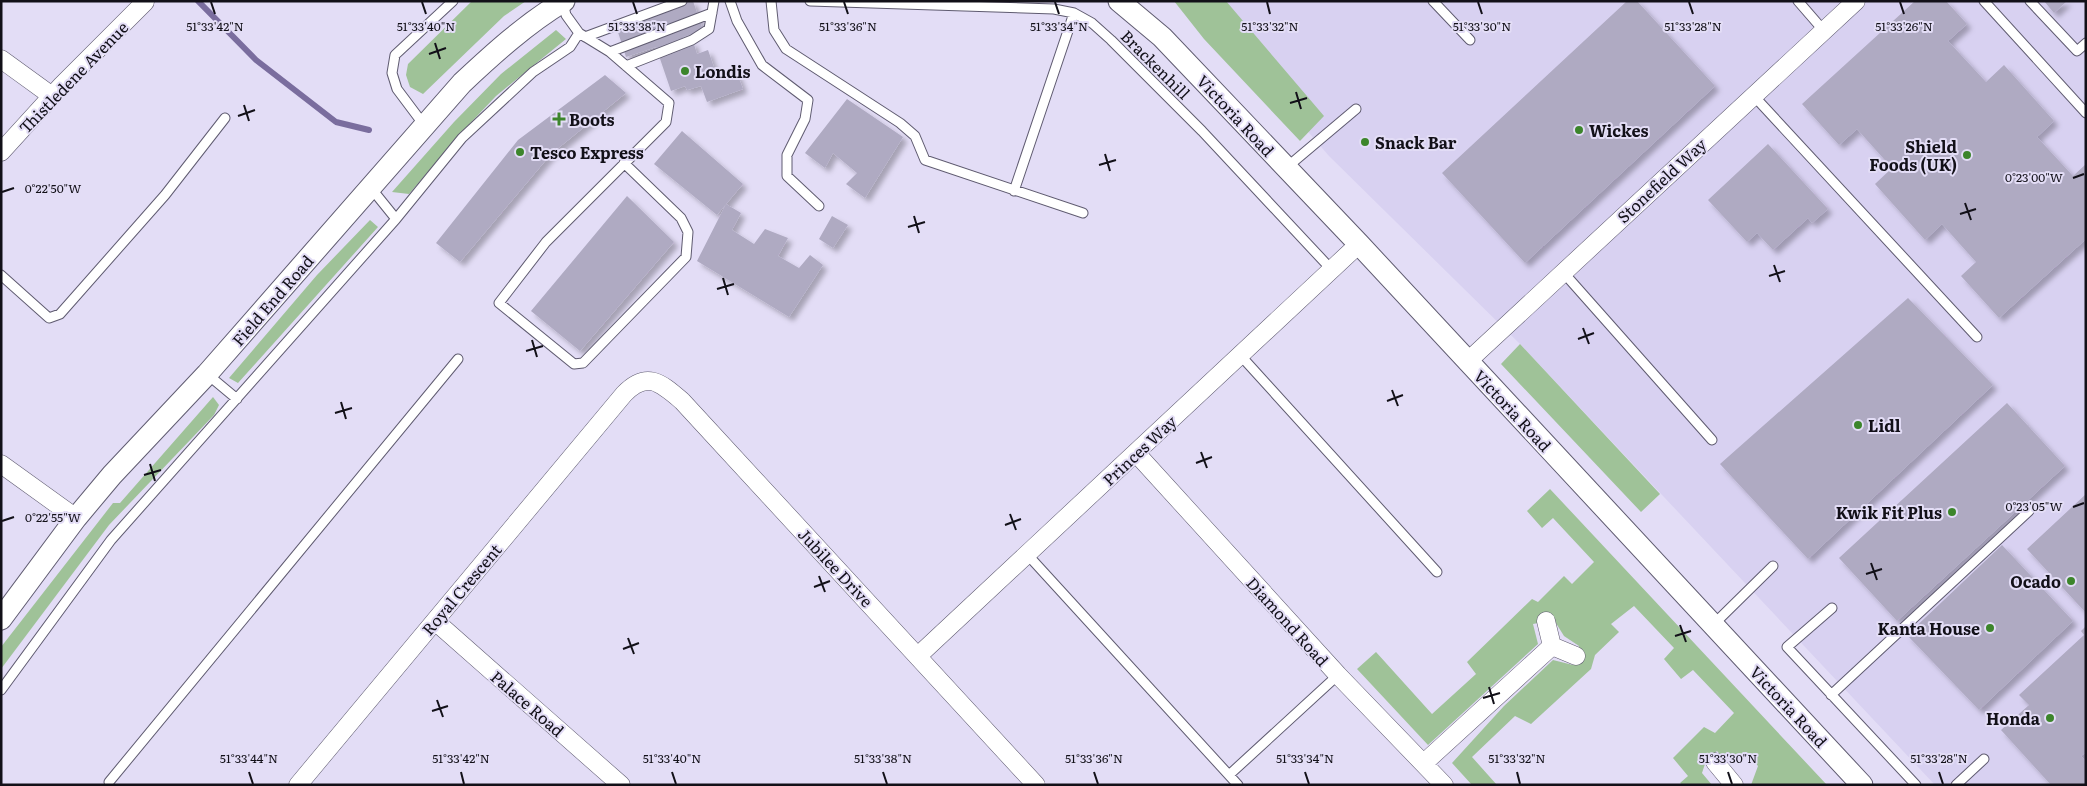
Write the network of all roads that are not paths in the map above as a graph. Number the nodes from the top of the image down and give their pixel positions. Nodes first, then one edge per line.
1 (453, 1) edge
2 (682, 1) edge
3 (714, 1) edge
4 (730, 1) edge
5 (771, 1) edge
6 (810, 1) edge
7 (1119, 1) edge
8 (1143, 1) edge
9 (1433, 1) edge
10 (1798, 1) edge
11 (1856, 1) edge
12 (1984, 1) edge
13 (2030, 1) edge
14 (145, 2) edge
15 (563, 2) edge
16 (712, 13) junction
17 (1074, 13) junction
18 (1824, 31) junction
19 (582, 35) junction
20 (1162, 37) junction
21 (1470, 40) dead end
22 (2086, 43) edge
23 (610, 52) junction
24 (1, 59) edge
25 (626, 66) junction
26 (1753, 95) junction
27 (52, 96) junction
28 (1356, 109) dead end
29 (2086, 113) edge
30 (225, 118) dead end
31 (424, 125) junction
32 (1, 152) edge
33 (624, 163) junction
34 (1286, 168) junction
35 (370, 188) junction
36 (1014, 191) junction
37 (819, 206) dead end
38 (1083, 213) dead end
39 (396, 219) junction
40 (1359, 244) junction
41 (1331, 269) junction
42 (1563, 272) junction
43 (1, 275) edge
44 (1977, 337) dead end
45 (1241, 356) junction
46 (458, 359) dead end
47 (1467, 362) junction
48 (207, 374) junction
49 (624, 394) joint
50 (237, 399) junction
51 (1712, 440) dead end
52 (1136, 454) junction
53 (1, 464) edge
54 (2029, 512) dead end
55 (76, 518) junction
56 (1026, 553) junction
57 (1773, 566) dead end
58 (1437, 572) dead end
59 (1832, 608) dead end
60 (1, 619) edge
61 (435, 621) junction
62 (1546, 621) dead end
63 (1713, 625) junction
64 (1552, 646) junction
65 (919, 655) junction
66 (1576, 656) dead end
67 (1338, 676) junction
68 (1, 690) edge
69 (1831, 695) junction
70 (1984, 759) dead end
71 (1715, 762) dead end
72 (1424, 763) junction
73 (1229, 775) junction
74 (109, 782) dead end
75 (298, 785) edge
76 (621, 785) edge
77 (1036, 785) edge
78 (1238, 785) edge
79 (1444, 785) edge
80 (1734, 785) edge
81 (1862, 785) edge
82 (1916, 785) edge
83 (1956, 785) edge

1 - 31 lane
2 - 19 lane
3 - 16 lane
4 - 37 lane
5 - 36 lane
6 - 17 lane, Brackenhill
7 - 20 street, Victoria Road
8 - 20 street, Victoria Road
9 - 21 lane
10 - 18 lane
11 - 18 street, Stonefield Way
12 - 29 lane
13 - 22 lane
14 - 27 street, Thistledene Avenue
15 - 19 lane
15 - 31 street, Field End Road
16 - 23 lane
16 - 25 lane
17 - 36 lane
17 - 41 lane, Brackenhill
18 - 26 street, Stonefield Way
19 - 23 lane
19 - 39 lane
20 - 34 street, Victoria Road
23 - 25 lane
24 - 27 street
25 - 33 lane
26 - 42 street, Stonefield Way
26 - 44 lane
27 - 32 street, Thistledene Avenue
28 - 34 lane
30 - 43 lane
31 - 35 street, Field End Road
33 - 33 lane
34 - 40 street, Victoria Road
35 - 39 lane
35 - 48 street, Field End Road
36 - 38 lane
39 - 50 lane
40 - 41 street, Princes Way
40 - 47 street, Victoria Road
41 - 45 street, Princes Way
42 - 47 street, Stonefield Way
42 - 51 lane
45 - 52 street, Princes Way
45 - 58 lane
46 - 74 lane
47 - 63 street, Victoria Road
48 - 50 lane
48 - 55 street, Field End Road
49 - 61 street, Royal Crescent
49 - 65 street, Jubilee Drive
50 - 68 lane
52 - 56 street, Princes Way
52 - 67 street, Diamond Road
53 - 55 street
54 - 69 lane
55 - 60 street, Field End Road
56 - 65 street, Princes Way
56 - 73 lane
57 - 63 lane
59 - 69 lane
61 - 75 street, Royal Crescent
61 - 76 street, Palace Road
62 - 64 street
63 - 81 street, Victoria Road
64 - 66 street
64 - 72 street
65 - 77 street, Jubilee Drive
67 - 72 street, Diamond Road
67 - 73 lane
69 - 82 lane
70 - 83 lane
71 - 80 street
72 - 79 street, Diamond Road
73 - 78 lane

